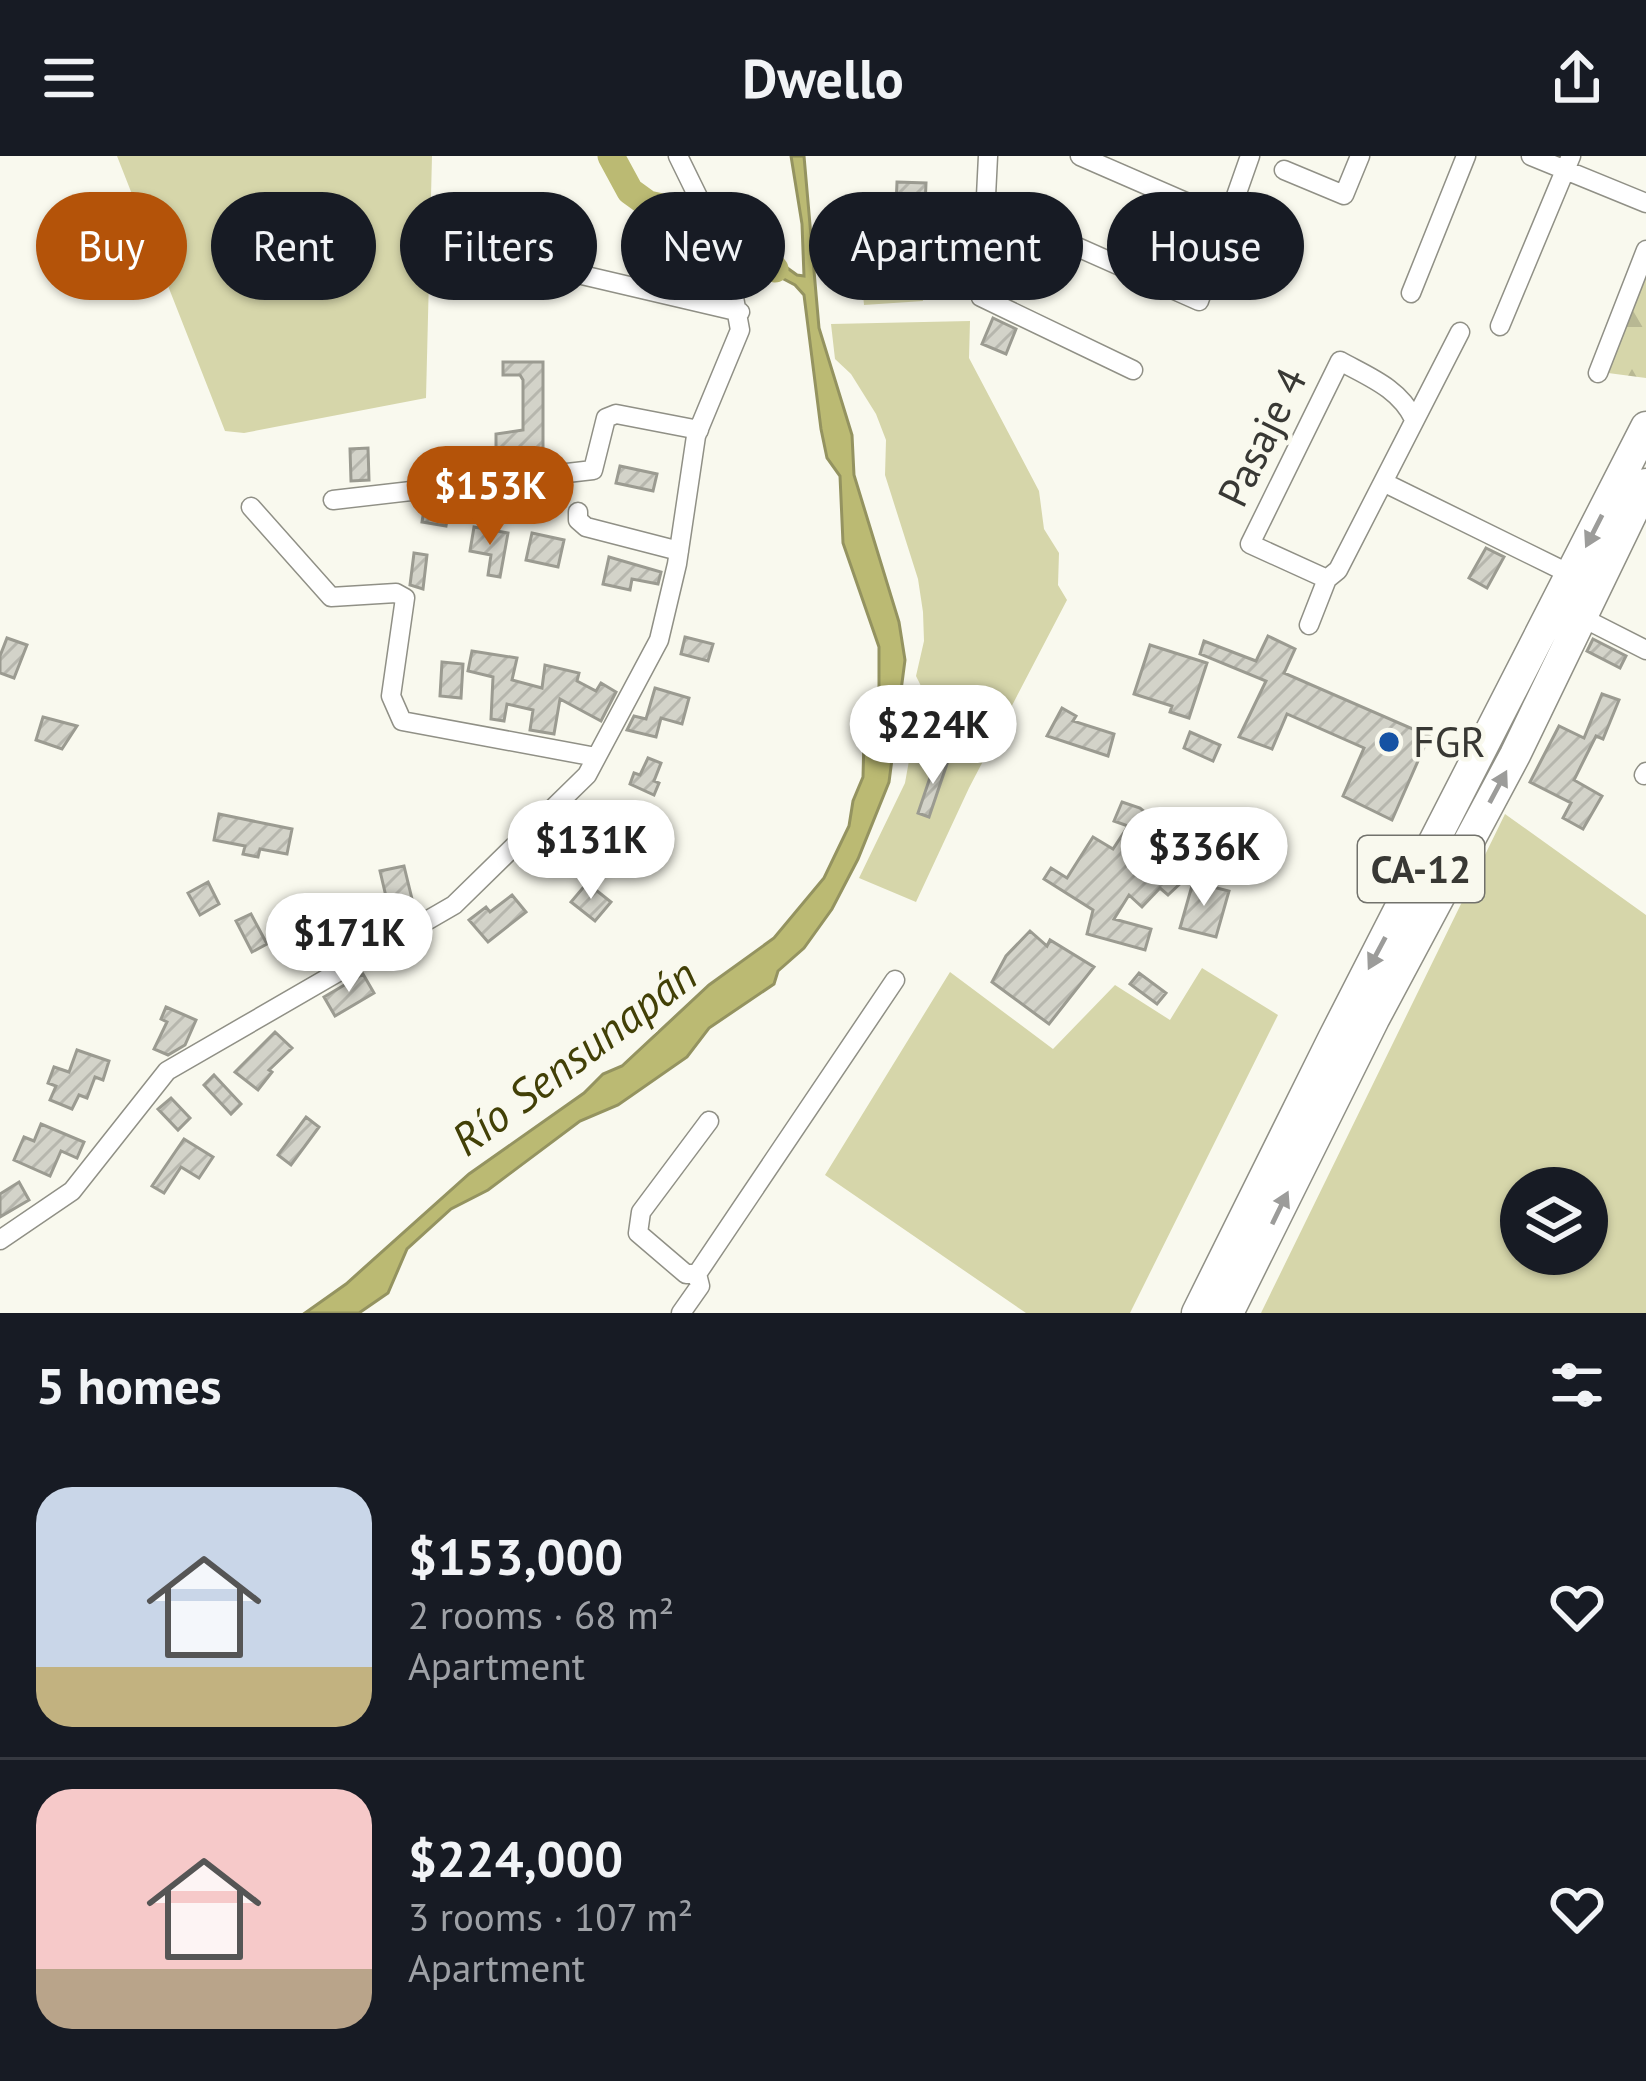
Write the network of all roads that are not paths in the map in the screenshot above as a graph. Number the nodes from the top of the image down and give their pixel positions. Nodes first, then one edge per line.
1 (678, 156) edge
2 (988, 156) edge
3 (1080, 156) edge
4 (1250, 156) edge
5 (1360, 156) edge
6 (1466, 156) edge
7 (1532, 156) edge
8 (1569, 163) edge
9 (1284, 170) dead end
10 (987, 192) edge
11 (1163, 192) edge
12 (1237, 192) edge
13 (1646, 203) edge
14 (1646, 250) edge
15 (597, 278) edge
16 (1411, 293) dead end
17 (987, 300) edge
18 (740, 311) junction
19 (1500, 326) dead end
20 (1460, 332) dead end
21 (1133, 370) dead end
22 (1598, 373) dead end
23 (1414, 419) junction
24 (1646, 427) edge
25 (699, 430) junction
26 (1385, 483) junction
27 (1646, 484) edge
28 (333, 500) dead end
29 (251, 507) dead end
30 (578, 512) dead end
31 (679, 551) junction
32 (1572, 575) junction
33 (1328, 579) junction
34 (1583, 618) junction
35 (1309, 625) dead end
36 (1646, 650) edge
37 (596, 758) junction
38 (895, 980) dead end
39 (709, 1121) dead end
40 (0, 1240) edge
41 (697, 1274) junction
42 (681, 1313) edge
43 (1197, 1313) edge
44 (1228, 1313) edge

1 - 18 street
2 - 10 street
3 - 11 street
4 - 12 street
5 - 9 street
6 - 16 street
7 - 8 street
8 - 13 street
8 - 19 street
14 - 22 street
15 - 18 street
17 - 21 street
18 - 25 street
20 - 23 street
23 - 26 street
23 - 33 street, Pasaje 4
24 -> 32 highway, CA-12
25 - 28 street
25 - 31 street
26 - 32 street
26 - 33 street
27 - 34 highway, CA-12
29 - 37 street
30 - 31 street
31 - 37 street
32 -> 43 highway, CA-12
33 - 35 street
34 - 36 street
44 -> 34 highway, CA-12
37 - 40 street
38 - 41 street
39 - 41 street
41 - 42 street

